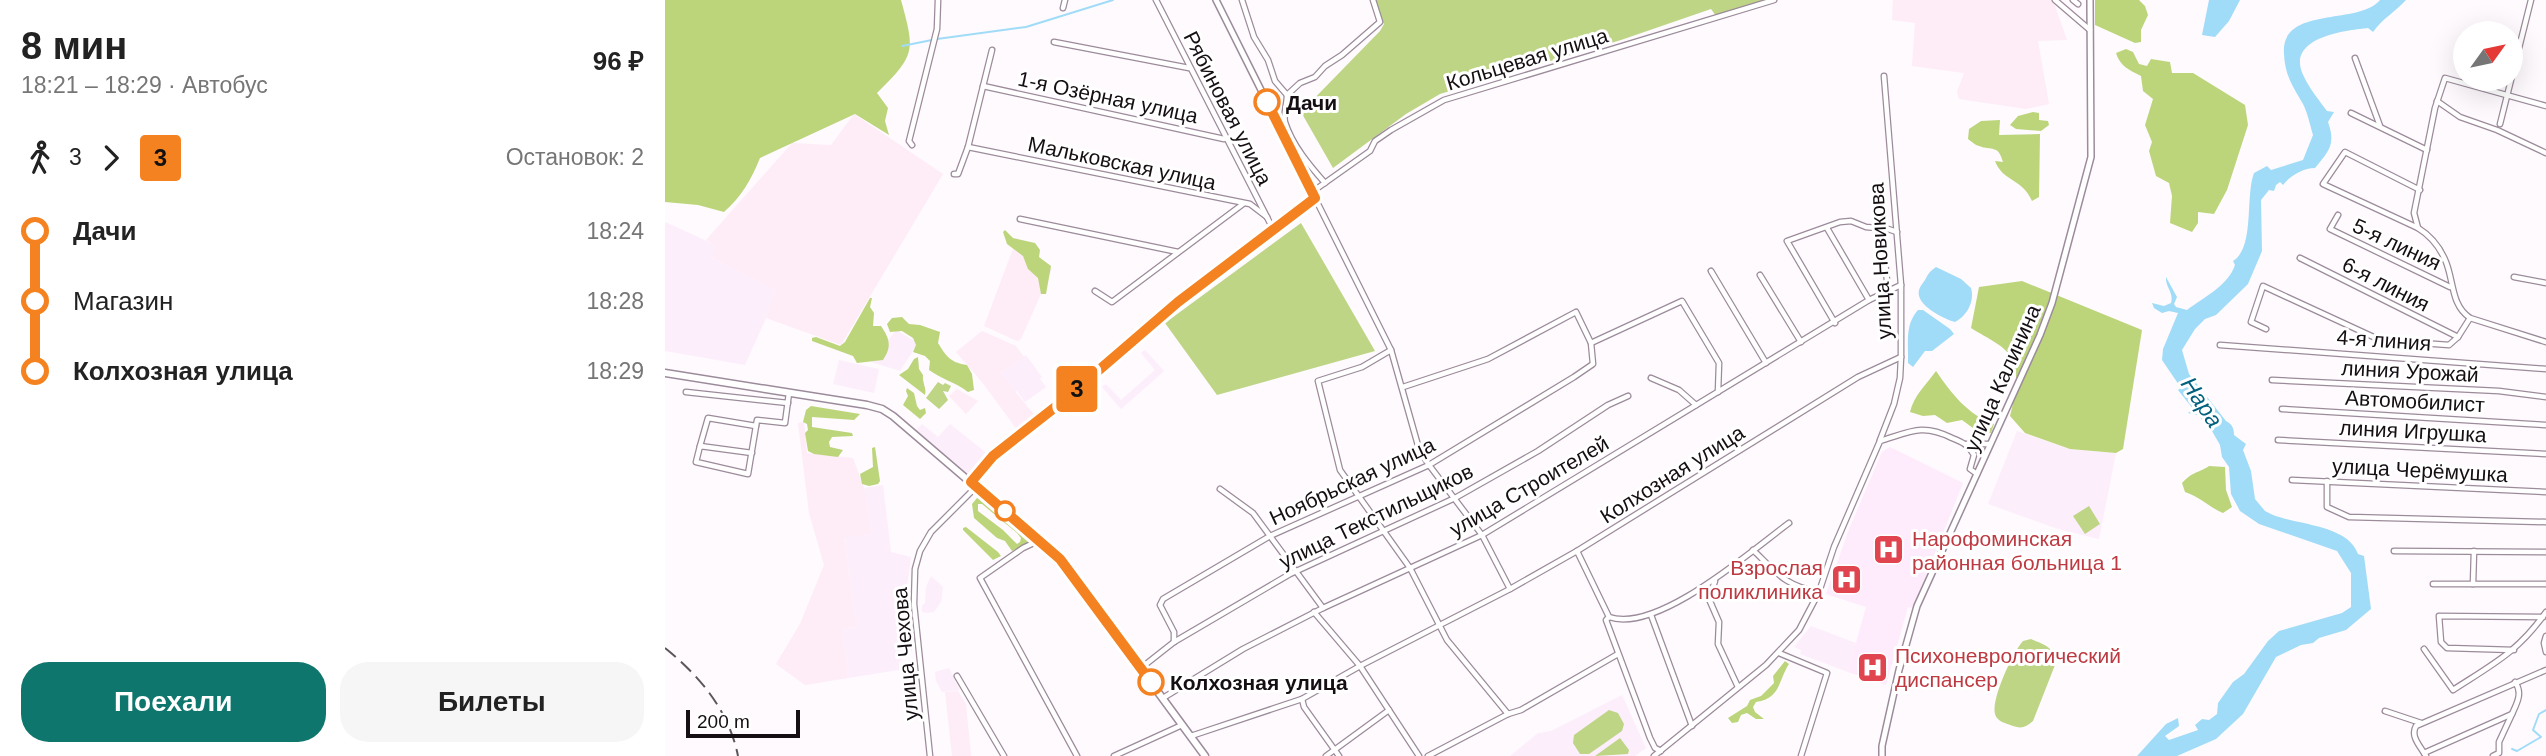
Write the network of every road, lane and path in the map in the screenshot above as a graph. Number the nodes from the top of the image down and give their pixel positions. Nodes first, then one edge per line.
1 (938, 0) edge
2 (1065, 0) edge
3 (1156, 0) edge
4 (1216, 0) edge
5 (1242, 0) edge
6 (1373, 0) edge
7 (1774, 0) edge
8 (2055, 0) edge
9 (2073, 0) edge
10 (2078, 0) edge
11 (2089, 0) edge
12 (2531, 0) edge
13 (1063, 8) dead end
14 (2090, 30) junction
15 (1054, 42) dead end
16 (992, 50) dead end
17 (2355, 58) dead end
18 (1190, 68) junction
19 (1884, 76) dead end
20 (983, 86) junction
21 (1287, 95) junction
22 (2508, 96) junction
23 (2437, 101) junction
24 (2546, 106) edge
25 (2351, 113) dead end
26 (2500, 124) dead end
27 (2380, 127) junction
28 (1225, 139) junction
29 (912, 145) dead end
30 (968, 147) junction
31 (2427, 150) junction
32 (2546, 153) edge
33 (954, 174) dead end
34 (1325, 183) junction
35 (2420, 190) junction
36 (1313, 195) junction
37 (1243, 204) junction
38 (2338, 215) dead end
39 (1267, 217) junction
40 (1020, 219) dead end
41 (1827, 228) junction
42 (2418, 228) junction
43 (1273, 229) junction
44 (1897, 232) junction
45 (1884, 252) dead end
46 (1179, 253) junction
47 (2300, 258) dead end
48 (1711, 271) dead end
49 (1760, 275) dead end
50 (2514, 277) dead end
51 (2545, 281) edge
52 (1901, 285) junction
53 (2451, 287) junction
54 (1888, 290) junction
55 (1095, 291) dead end
56 (1869, 300) junction
57 (2470, 318) junction
58 (1835, 323) junction
59 (2266, 329) dead end
60 (2458, 337) junction
61 (1801, 342) junction
62 (2546, 342) edge
63 (1591, 343) junction
64 (2220, 345) dead end
65 (1391, 350) junction
66 (1901, 357) junction
67 (1766, 363) junction
68 (2546, 369) edge
69 (665, 373) edge
70 (1651, 378) dead end
71 (2273, 380) dead end
72 (1403, 387) junction
73 (686, 392) dead end
74 (789, 392) junction
75 (1717, 393) junction
76 (1627, 396) dead end
77 (2546, 397) edge
78 (788, 403) junction
79 (1696, 405) junction
80 (2282, 409) dead end
81 (2546, 425) edge
82 (756, 426) junction
83 (2278, 440) dead end
84 (1880, 441) junction
85 (1980, 443) junction
86 (1966, 444) junction
87 (1990, 444) junction
88 (700, 446) junction
89 (753, 453) junction
90 (2546, 454) edge
91 (1974, 455) junction
92 (1429, 465) junction
93 (1977, 474) junction
94 (2291, 480) dead end
95 (2327, 481) junction
96 (974, 485) junction
97 (1220, 489) dead end
98 (2546, 492) edge
99 (1360, 496) junction
100 (1455, 498) junction
101 (2546, 522) edge
102 (1789, 523) dead end
103 (1385, 531) junction
104 (1482, 535) junction
105 (1270, 536) junction
106 (1040, 540) junction
107 (1753, 550) junction
108 (1577, 551) junction
109 (2394, 551) dead end
110 (2474, 551) junction
111 (2546, 552) edge
112 (1410, 568) junction
113 (1296, 571) junction
114 (1715, 580) junction
115 (2433, 584) dead end
116 (2473, 584) junction
117 (2546, 584) edge
118 (1510, 589) junction
119 (1819, 592) junction
120 (1323, 608) junction
121 (1314, 612) junction
122 (2545, 614) edge
123 (1651, 615) junction
124 (1609, 617) junction
125 (1438, 625) junction
126 (2546, 636) edge
127 (1174, 642) junction
128 (2424, 649) dead end
129 (2514, 650) junction
130 (2546, 652) edge
131 (1779, 653) junction
132 (1618, 654) junction
133 (1360, 666) junction
134 (1141, 668) junction
135 (2546, 670) edge
136 (957, 676) dead end
137 (2515, 682) junction
138 (1738, 687) junction
139 (1163, 698) junction
140 (1302, 699) junction
141 (1389, 710) junction
142 (2385, 711) dead end
143 (1508, 714) junction
144 (2512, 714) junction
145 (2422, 724) junction
146 (1182, 725) junction
147 (1692, 726) junction
148 (1191, 736) junction
149 (1335, 750) junction
150 (1661, 751) junction
151 (2425, 755) edge
152 (930, 756) edge
153 (1004, 756) edge
154 (1077, 756) edge
155 (1114, 756) edge
156 (1205, 756) edge
157 (1327, 756) edge
158 (1339, 756) edge
159 (1419, 756) edge
160 (1428, 756) edge
161 (1654, 756) edge
162 (1801, 756) edge
163 (1882, 756) edge
164 (2493, 756) edge

1 - 29 street
2 - 13 street
3 - 18 street, Рябиновая улица
4 - 36 street
5 - 21 street
6 - 21 street
7 - 34 street, Кольцевая улица
8 - 14 street
9 - 10 street
11 - 14 street, улица Калинина
12 - 22 street
14 - 87 street, улица Калинина
15 - 18 street
16 - 20 street
17 - 27 street
18 - 28 street, Рябиновая улица
19 - 44 street, улица Новикова
20 - 28 street, 1-я Озёрная улица
20 - 30 street
21 - 34 street
22 - 23 street
22 - 24 street
22 - 26 street
23 - 31 street
23 - 32 street
25 - 27 street
27 - 31 street
28 - 39 street, Рябиновая улица
30 - 33 street
30 - 37 street, Мальковская улица
31 - 35 street
34 - 36 street, Кольцевая улица
35 - 42 street
35 - 42 street
36 - 43 street, Кольцевая улица
36 - 65 street
37 - 39 street, Мальковская улица
37 - 46 street
38 - 53 street, 5-я линия
39 - 43 street, Рябиновая улица
40 - 46 street
41 - 44 street
41 - 56 street
41 - 58 street
42 - 53 street
43 - 96 street, Кольцевая улица
44 - 52 street, улица Новикова
45 - 54 street
46 - 55 street
47 - 60 street, 6-я линия
48 - 67 street
49 - 61 street
50 - 51 street
52 - 54 street, улица Строителей
52 - 66 street, улица Новикова
53 - 57 street
54 - 56 street, улица Строителей
56 - 58 street, улица Строителей
57 - 60 street
57 - 62 street
58 - 61 street, улица Строителей
59 - 60 street
61 - 67 street, улица Строителей
63 - 72 street
63 - 75 street
63 - 92 street, Ноябрьская улица
64 - 68 street, 4-я линия
65 - 72 street
65 - 99 street
66 - 84 street, улица Новикова
66 - 108 street, Колхозная улица
67 - 75 street, улица Строителей
69 - 74 main road
70 - 79 street
71 - 77 street, линия Урожай
72 - 92 street
73 - 78 street
74 - 78 street
74 - 96 main road
75 - 79 street, улица Строителей
76 - 100 street, улица Текстильщиков
78 - 82 street
79 - 104 street, улица Строителей
80 - 81 street, Автомобилист
82 - 88 street
82 - 89 street
83 - 90 street, линия Игрушка
84 - 86 street
84 - 119 street, улица Новикова
85 - 86 street
85 - 87 street
85 - 91 street
86 - 91 street
87 - 93 street, улица Калинина
88 - 89 street
88 - 89 street
91 - 93 street
92 - 99 street, Ноябрьская улица
92 - 100 street
93 - 163 street, улица Калинина
94 - 95 street, улица Черёмушка
95 - 98 street, улица Черёмушка
95 - 101 street
96 - 106 main road
96 - 152 street, улица Чехова
97 - 105 street
99 - 103 street
99 - 105 street, Ноябрьская улица
100 - 103 street, улица Текстильщиков
100 - 104 street
102 - 107 street
103 - 112 street
103 - 113 street, улица Текстильщиков
104 - 112 street, улица Строителей
104 - 118 street
105 - 113 street
105 - 127 street, Ноябрьская улица
106 - 134 main road
106 - 154 street
107 - 114 street
107 - 119 street
108 - 118 street, Колхозная улица
108 - 124 street
109 - 110 street
110 - 111 street
110 - 116 street
112 - 120 street, улица Строителей
112 - 125 street
113 - 120 street
113 - 127 street, улица Текстильщиков
114 - 123 street
114 - 138 street
115 - 116 street
116 - 117 street
118 - 125 street, Колхозная улица
119 - 131 street, улица Новикова
120 - 121 street, улица Строителей
121 - 133 street
121 - 139 street, улица Строителей
122 - 129 street
122 - 129 street
123 - 124 street
123 - 147 street
124 - 132 street
125 - 133 street, Колхозная улица
125 - 143 street
126 - 130 street
127 - 134 street, улица Текстильщиков
128 - 129 street
131 - 138 street, улица Новикова
131 - 162 street
132 - 143 street
132 - 150 street
133 - 140 street, Колхозная улица
133 - 141 street
134 - 139 main road
135 - 137 street
136 - 153 street
137 - 144 street
137 - 145 street
138 - 147 street, улица Новикова
139 - 146 main road
140 - 148 street, Колхозная улица
140 - 149 street
141 - 149 street
141 - 159 street
142 - 145 street
143 - 160 street
144 - 151 street
144 - 164 street
145 - 151 street
146 - 148 main road
146 - 155 street
147 - 150 street, улица Новикова
148 - 156 main road
149 - 157 street
149 - 158 street
150 - 161 street, улица Новикова

